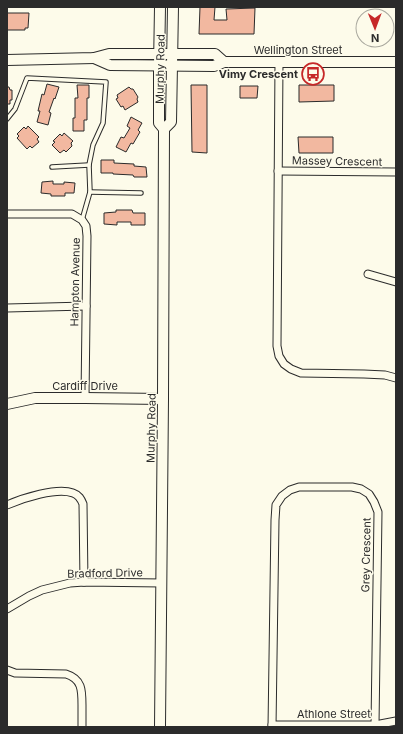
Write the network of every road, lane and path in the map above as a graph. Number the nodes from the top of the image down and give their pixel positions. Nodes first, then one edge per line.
1 (160, 7) edge
2 (173, 7) edge
3 (159, 54) junction
4 (172, 54) junction
5 (94, 58) junction
6 (7, 60) edge
7 (224, 62) junction
8 (279, 62) junction
9 (396, 62) edge
10 (159, 66) junction
11 (172, 66) junction
12 (7, 119) edge
13 (164, 129) junction
14 (89, 165) junction
15 (52, 167) dead end
16 (278, 171) junction
17 (396, 172) edge
18 (90, 192) junction
19 (141, 193) dead end
20 (7, 214) edge
21 (82, 220) junction
22 (368, 274) dead end
23 (396, 282) edge
24 (86, 306) junction
25 (7, 308) edge
26 (396, 378) edge
27 (85, 398) junction
28 (163, 399) junction
29 (7, 404) edge
30 (7, 505) edge
31 (84, 582) junction
32 (162, 583) junction
33 (7, 609) edge
34 (7, 670) edge
35 (396, 721) edge
36 (374, 725) junction
37 (272, 726) edge
38 (82, 727) edge
39 (160, 727) edge

1 - 3 street, Murphy Road
2 - 4 street, Murphy Road
3 - 4 street, Wellington Street
3 - 5 street, Wellington Street
3 - 10 street, Murphy Road
4 - 7 street, Wellington Street
4 - 11 street, Murphy Road
5 - 6 street, Wellington Street
5 - 10 street, Wellington Street
7 - 8 street, Wellington Street
7 - 11 street, Wellington Street
8 - 9 street, Wellington Street
8 - 16 street
10 - 11 street, Wellington Street
10 - 13 street, Murphy Road
11 - 13 street, Murphy Road
12 - 14 lane
13 - 28 street, Murphy Road
14 - 15 lane
14 - 18 lane
16 - 17 street, Massey Crescent
16 - 26 street
18 - 19 lane
18 - 21 lane
20 - 21 street
21 - 24 street, Hampton Avenue
22 - 23 street
24 - 25 street
24 - 27 street, Hampton Avenue
27 - 28 street, Cardiff Drive
27 - 29 street, Cardiff Drive
28 - 32 street, Murphy Road
30 - 31 street
31 - 32 street, Bradford Drive
31 - 33 street, Bradford Drive
32 - 39 street, Murphy Road
34 - 38 street
35 - 36 street, Athlone Street
36 - 37 street, Athlone Street
36 - 37 street, Grey Crescent

